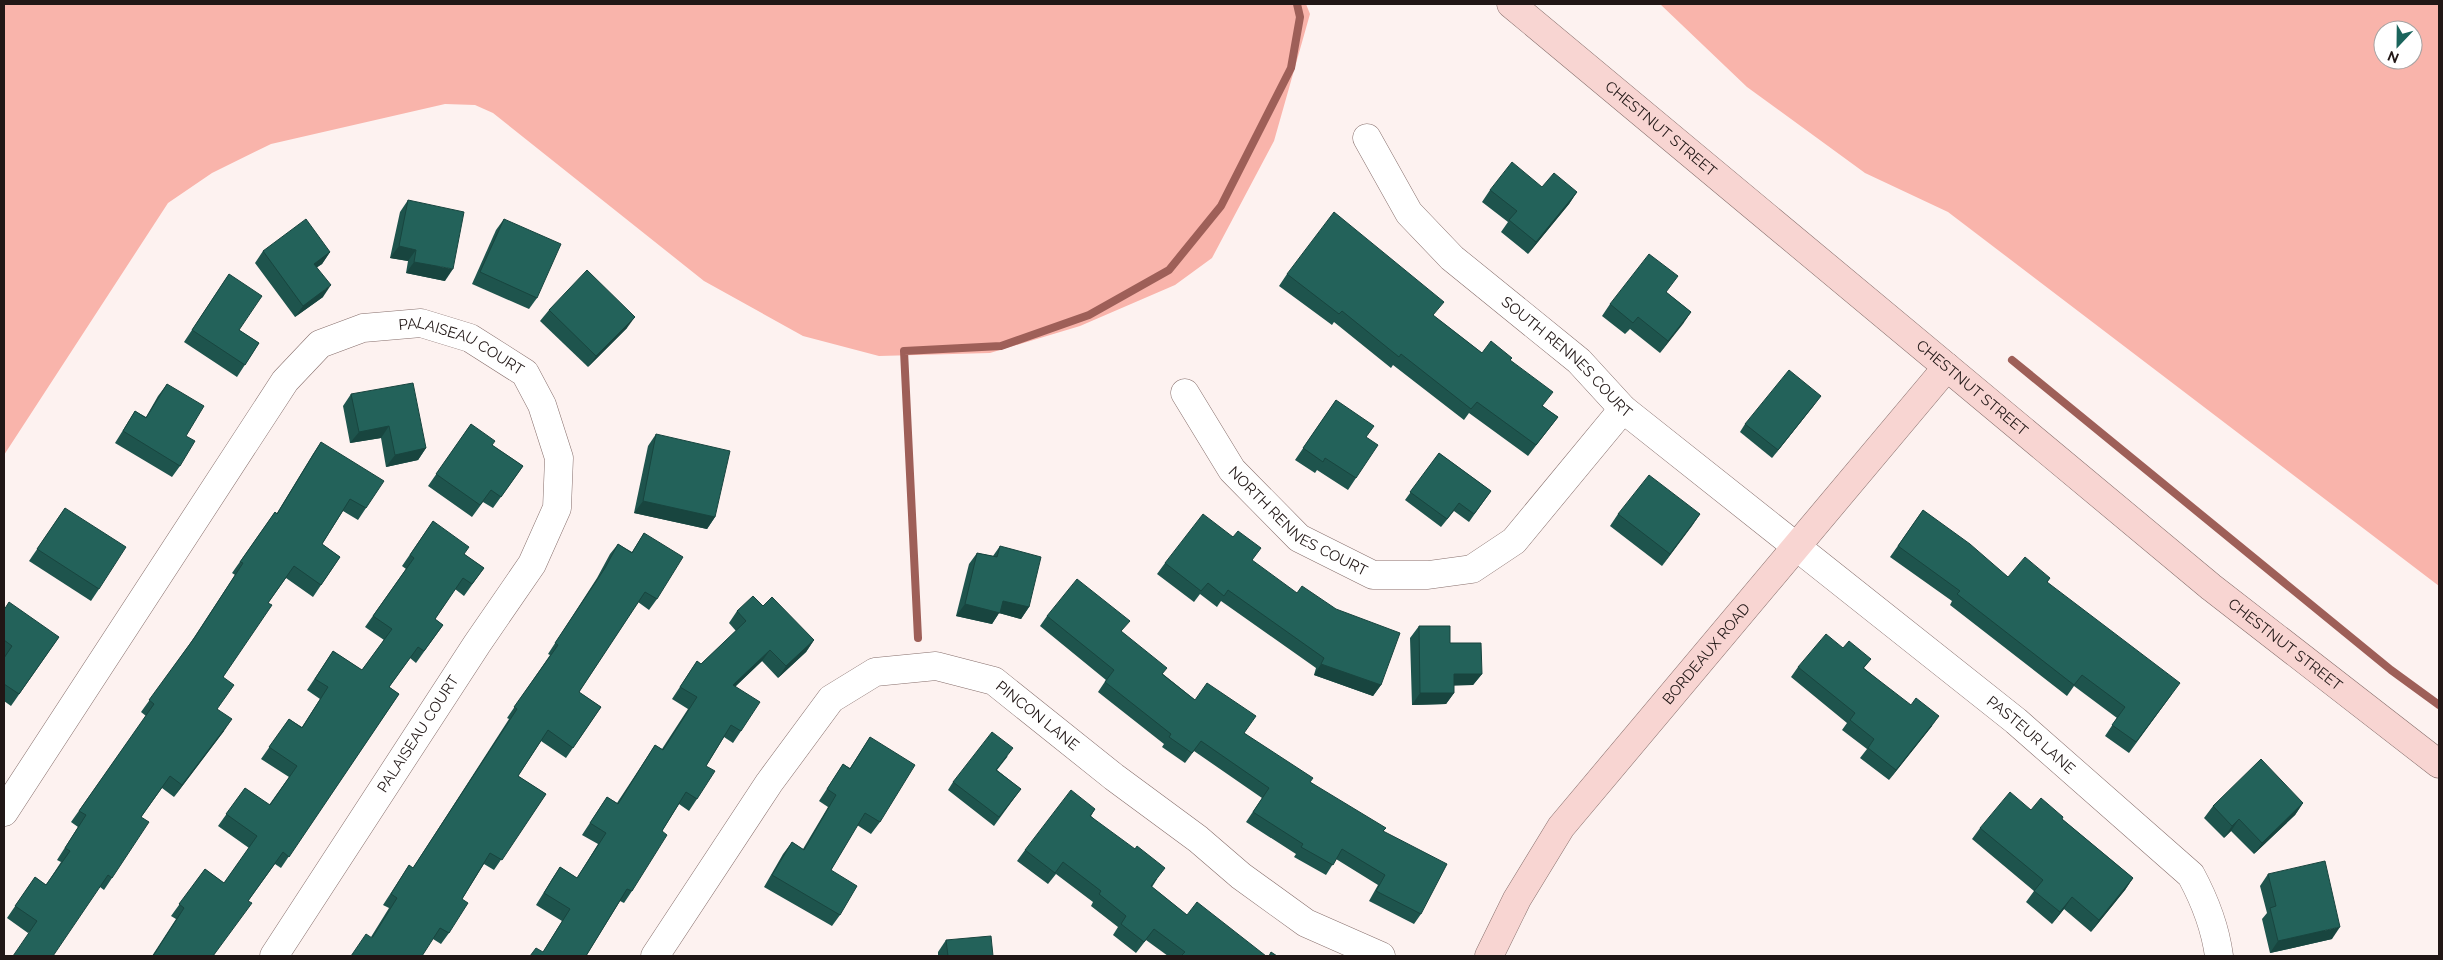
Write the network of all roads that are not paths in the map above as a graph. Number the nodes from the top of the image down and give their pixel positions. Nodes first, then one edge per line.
1 (1511, 4) edge
2 (1366, 138) dead end
3 (1947, 367) junction
4 (1185, 393) dead end
5 (1623, 409) junction
6 (1799, 546) junction
7 (2439, 764) edge
8 (4, 812) edge
9 (274, 956) edge
10 (655, 956) edge
11 (1381, 956) edge
12 (1489, 956) edge
13 (2219, 956) edge

1 - 3 main road, CHESTNUT STREET
2 - 5 street, SOUTH RENNES COURT
3 - 6 main road, BORDEAUX ROAD
3 - 7 main road, CHESTNUT STREET
4 - 5 street, NORTH RENNES COURT
5 - 6 street, SOUTH RENNES COURT
6 - 12 main road, BORDEAUX ROAD
6 - 13 street, PASTEUR LANE
8 - 9 street, PALAISEAU COURT
10 - 11 street, PINCON LANE

